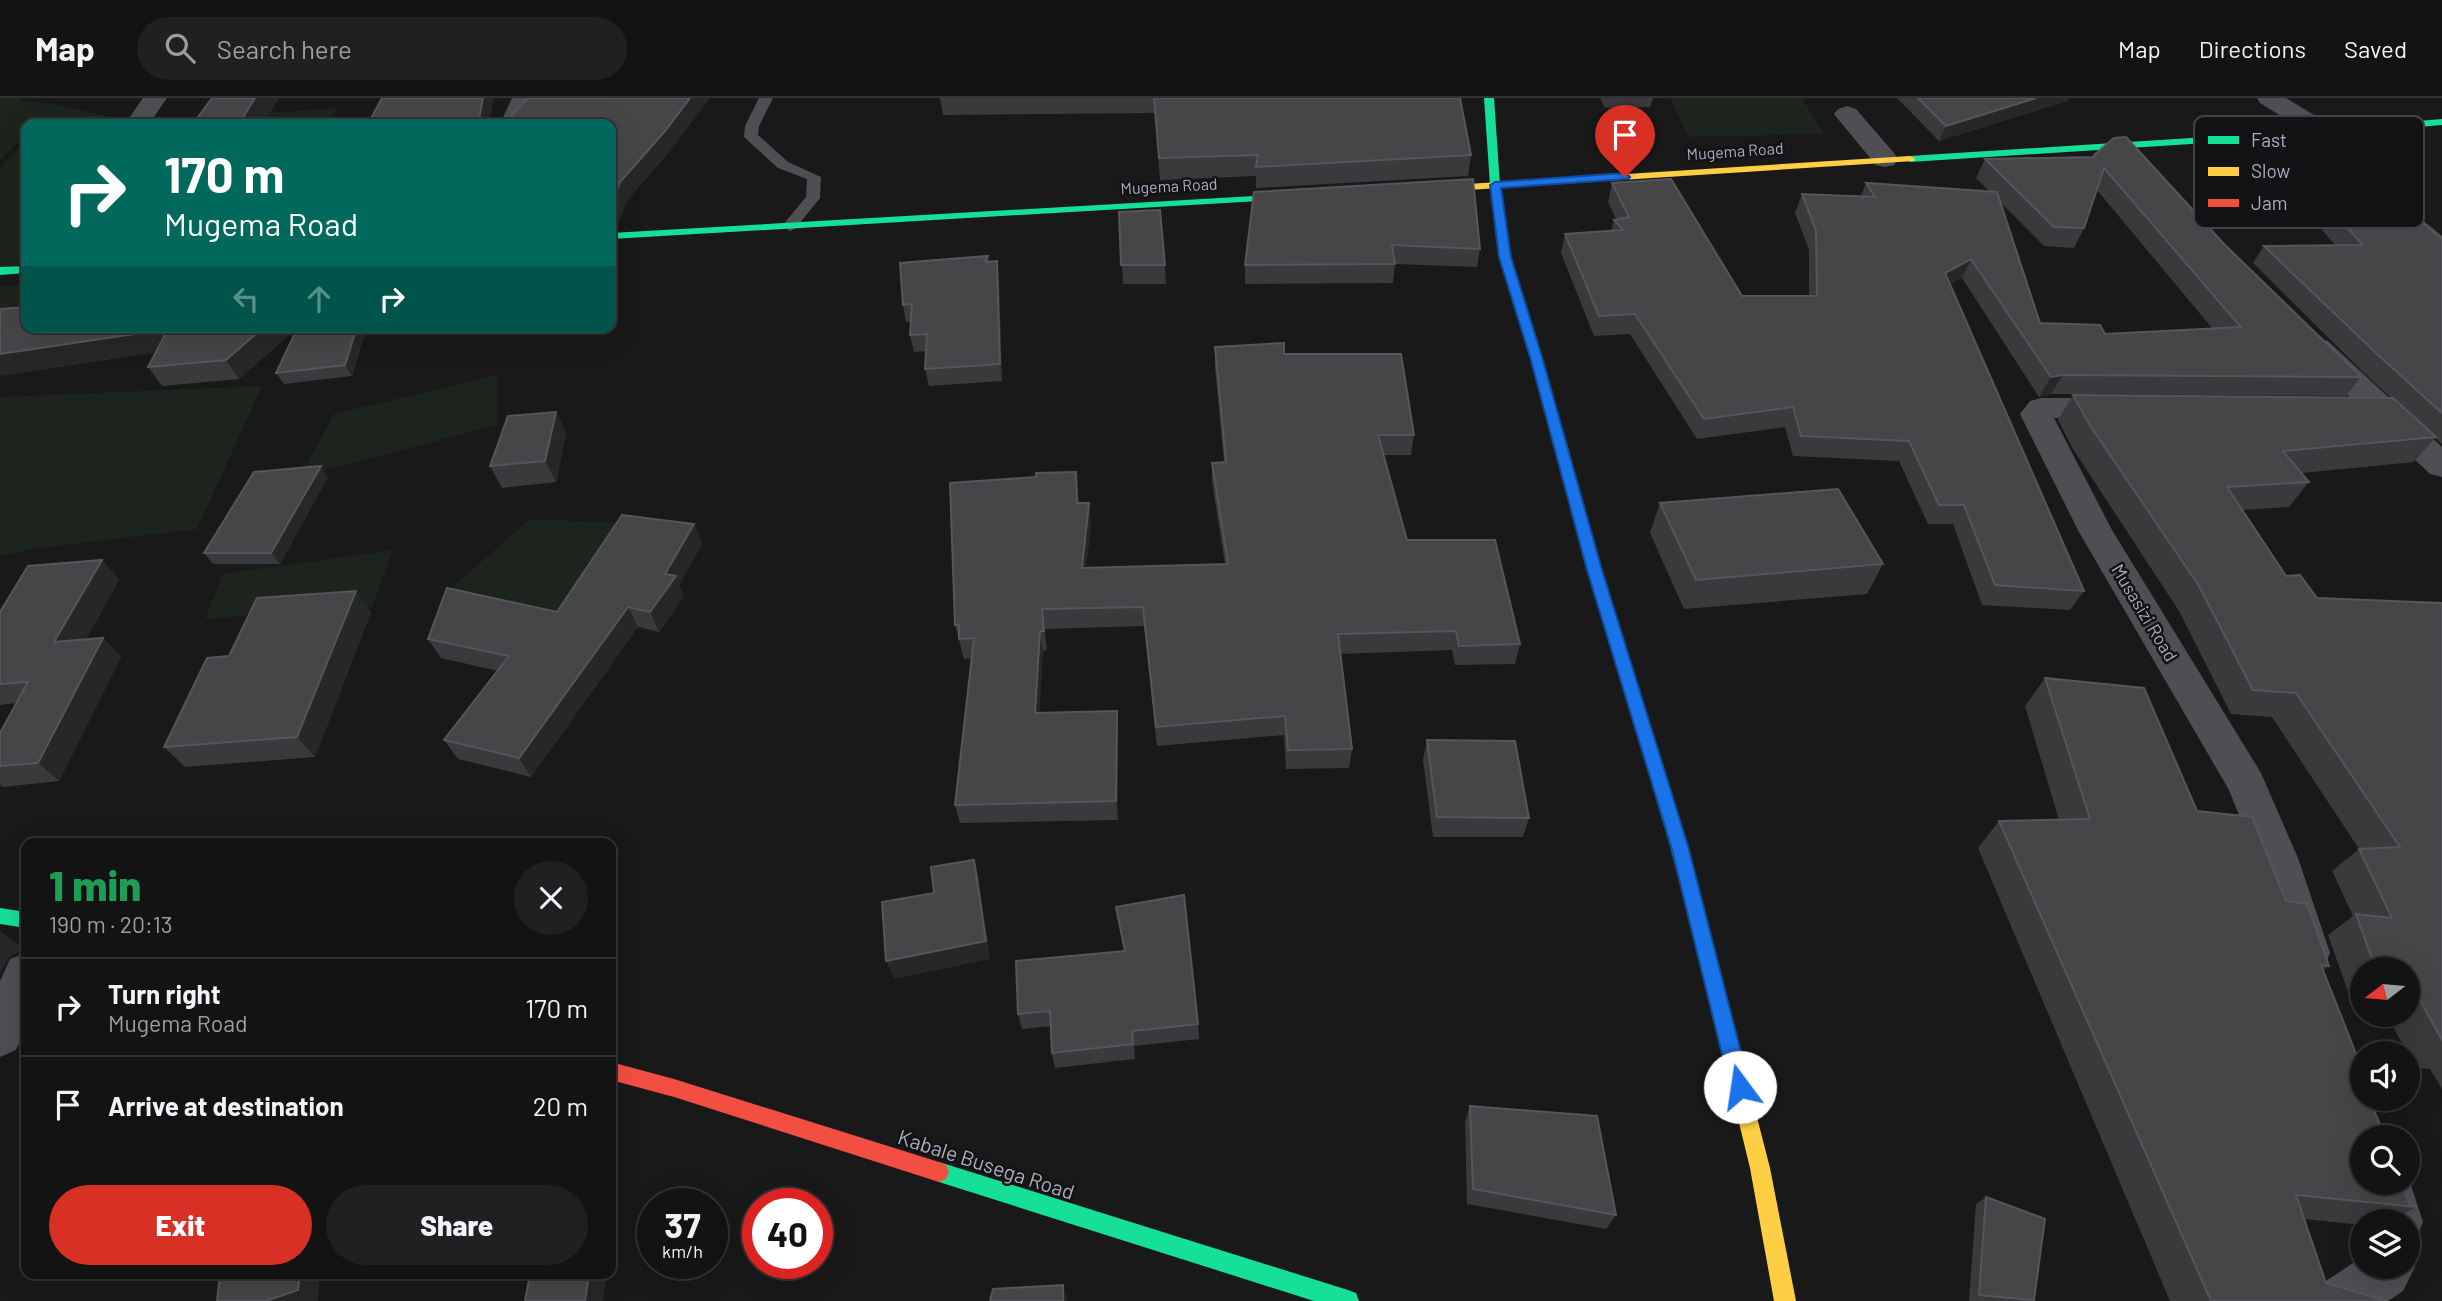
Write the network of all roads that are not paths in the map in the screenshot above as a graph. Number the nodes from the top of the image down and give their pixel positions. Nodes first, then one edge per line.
1 (155, 98) edge
2 (524, 98) edge
3 (766, 98) edge
4 (1489, 98) edge
5 (2269, 98) edge
6 (1847, 114) dead end
7 (2292, 116) edge
8 (140, 119) edge
9 (515, 119) edge
10 (2442, 121) edge
11 (2424, 123) edge
12 (2194, 140) edge
13 (2124, 144) junction
14 (1885, 159) junction
15 (2147, 171) edge
16 (1495, 185) junction
17 (1398, 191) edge
18 (1315, 196) edge
19 (790, 226) junction
20 (2418, 228) edge
21 (616, 236) edge
22 (2442, 250) edge
23 (21, 270) edge
24 (0, 271) edge
25 (2298, 330) edge
26 (2147, 408) edge
27 (2339, 410) edge
28 (2380, 410) junction
29 (2442, 466) edge
30 (0, 916) edge
31 (21, 919) edge
32 (21, 985) edge
33 (2320, 988) edge
34 (0, 1035) edge
35 (616, 1072) edge
36 (2376, 1279) edge
37 (1348, 1301) edge
38 (1785, 1301) edge
39 (2341, 1301) edge

1 - 8 street
2 - 9 street
3 - 19 lane
4 - 16 street
5 - 7 street
6 - 14 street
10 - 11 street, Mugema Road
12 - 13 street, Mugema Road
13 - 14 street, Mugema Road
13 - 15 street
14 - 16 street, Mugema Road
16 - 17 street, Mugema Road
16 - 38 street
18 - 19 street, Mugema Road
19 - 21 street, Mugema Road
20 - 22 street
23 - 24 street
25 - 28 street
26 - 33 street, Musasizi Road
27 - 28 street
28 - 29 street
30 - 31 street
32 - 34 street
35 - 37 street, Kabale Busega Road
36 - 39 street

